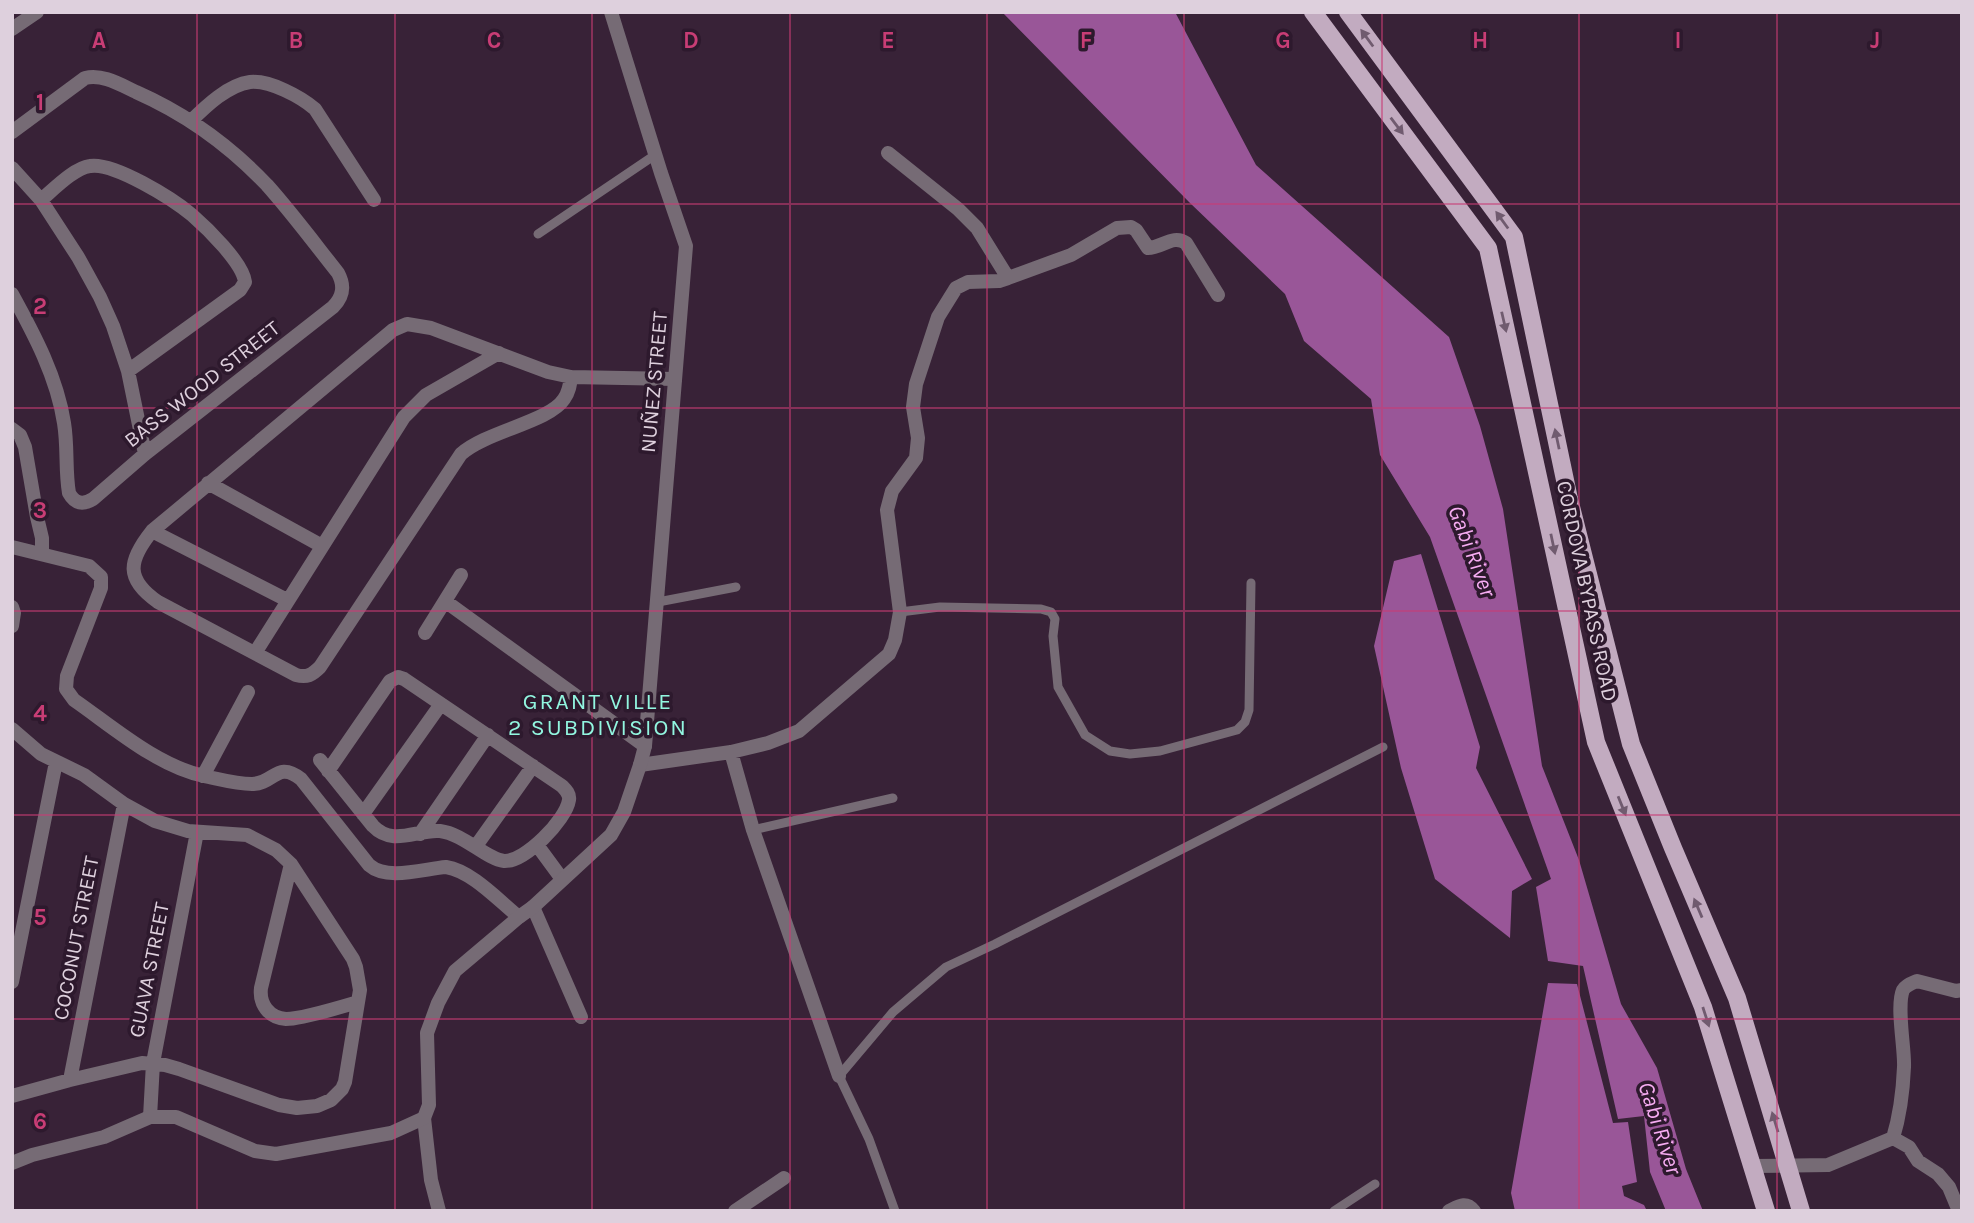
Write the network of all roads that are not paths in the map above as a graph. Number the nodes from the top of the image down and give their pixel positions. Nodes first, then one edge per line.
1 (37, 12) edge
2 (611, 12) edge
3 (1313, 12) edge
4 (1348, 12) edge
5 (12, 29) edge
6 (191, 121) junction
7 (12, 132) edge
8 (888, 153) dead end
9 (655, 155) junction
10 (12, 168) edge
11 (41, 200) junction
12 (374, 200) dead end
13 (538, 234) dead end
14 (1008, 278) junction
15 (12, 293) edge
16 (1218, 295) dead end
17 (499, 352) junction
18 (128, 371) junction
19 (571, 377) junction
20 (675, 379) junction
21 (12, 429) edge
22 (145, 454) junction
23 (208, 483) junction
24 (152, 531) junction
25 (322, 545) junction
26 (12, 547) edge
27 (42, 554) junction
28 (461, 575) dead end
29 (1251, 583) dead end
30 (736, 587) dead end
31 (288, 600) junction
32 (445, 601) junction
33 (658, 602) junction
34 (12, 607) edge
35 (900, 612) junction
36 (12, 626) edge
37 (425, 634) dead end
38 (255, 653) junction
39 (248, 692) dead end
40 (441, 704) junction
41 (12, 729) edge
42 (488, 735) junction
43 (645, 746) junction
44 (1382, 747) dead end
45 (731, 752) junction
46 (56, 762) junction
47 (640, 765) junction
48 (533, 766) junction
49 (203, 776) junction
50 (893, 797) dead end
51 (124, 804) junction
52 (363, 814) junction
53 (752, 830) junction
54 (197, 832) junction
55 (420, 834) junction
56 (537, 845) junction
57 (476, 846) junction
58 (291, 864) junction
59 (562, 878) junction
60 (533, 907) junction
61 (519, 917) junction
62 (12, 982) edge
63 (1962, 990) edge
64 (358, 1002) junction
65 (581, 1017) dead end
66 (153, 1063) junction
67 (839, 1076) junction
68 (69, 1080) junction
69 (12, 1096) edge
70 (150, 1117) junction
71 (424, 1118) junction
72 (1893, 1138) junction
73 (12, 1163) edge
74 (1753, 1166) junction
75 (1789, 1166) junction
76 (784, 1178) dead end
77 (1376, 1184) dead end
78 (439, 1211) edge
79 (735, 1211) edge
80 (895, 1211) edge
81 (1334, 1211) edge
82 (1449, 1211) edge
83 (1474, 1211) edge
84 (1766, 1211) edge
85 (1801, 1211) edge
86 (1959, 1211) edge

1 - 5 street
2 - 9 street, NUÑEZ STREET
3 -> 74 main road, CORDOVA BYPASS ROAD
75 -> 4 main road, CORDOVA BYPASS ROAD
6 - 7 street
6 - 12 street
6 - 22 street, BASS WOOD STREET
8 - 14 street
9 - 13 lane
9 - 20 street, NUÑEZ STREET
10 - 11 street
11 - 18 street
11 - 18 street
14 - 16 street
14 - 35 street
15 - 22 street, BASS WOOD STREET
17 - 19 street
17 - 23 street
17 - 25 street
18 - 22 street
19 - 20 street
19 - 38 street
20 - 33 street, NUÑEZ STREET
21 - 27 street
23 - 24 street
23 - 25 street
24 - 31 street
24 - 38 street
25 - 31 street
26 - 27 street
27 - 49 street
28 - 32 street
29 - 35 lane
30 - 33 lane
31 - 38 street
32 - 37 street
32 - 43 street
33 - 43 street, NUÑEZ STREET
34 - 36 street
35 - 45 street
39 - 49 street
40 - 42 street
40 - 52 street
40 - 52 street
41 - 46 street
42 - 48 street
42 - 55 street
43 - 47 street, NUÑEZ STREET
44 - 67 lane
45 - 47 street
45 - 53 street
46 - 51 street
46 - 62 street
47 - 59 street, NUÑEZ STREET
48 - 56 street
48 - 57 street
49 - 61 street
50 - 53 lane
51 - 54 street
51 - 68 street, COCONUT STREET
52 - 55 street
53 - 67 street
54 - 58 street
54 - 66 street, GUAVA STREET
55 - 57 street
56 - 57 street
56 - 59 street
58 - 64 street
58 - 64 street
59 - 60 street, NUÑEZ STREET
60 - 61 street, NUÑEZ STREET
60 - 65 street
61 - 71 street, NUÑEZ STREET
63 - 72 street
64 - 66 street
66 - 68 street
66 - 70 street, GUAVA STREET
67 - 80 lane
68 - 69 street
70 - 71 street
70 - 73 street
71 - 78 street, NUÑEZ STREET
72 - 75 street
72 - 86 street
74 - 75 street
74 - 84 main road, CORDOVA BYPASS ROAD
75 - 85 main road, CORDOVA BYPASS ROAD
76 - 79 street
77 - 81 lane
82 - 83 street

